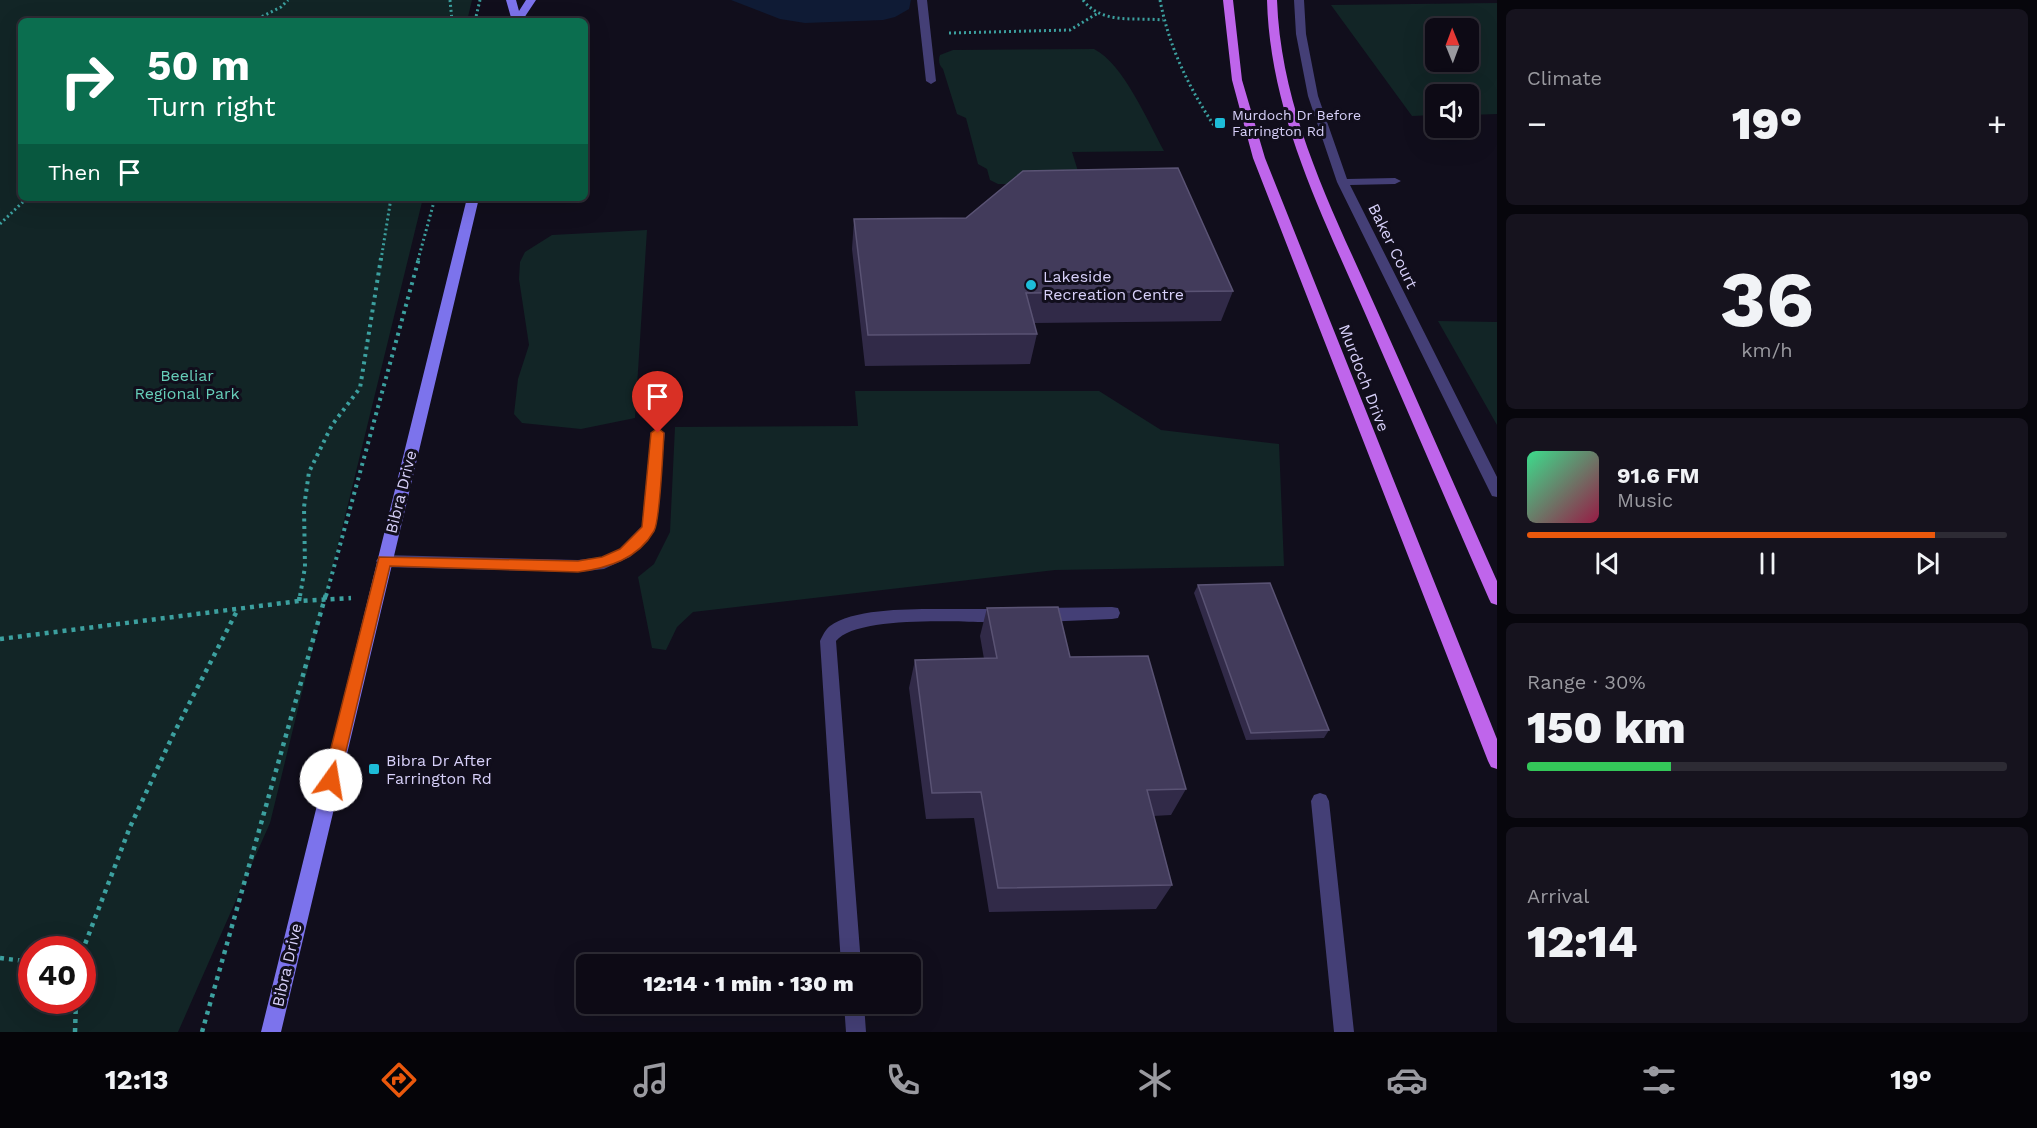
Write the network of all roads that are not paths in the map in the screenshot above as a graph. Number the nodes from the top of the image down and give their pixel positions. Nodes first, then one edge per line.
1 (511, 0) edge
2 (531, 0) edge
3 (922, 0) edge
4 (1228, 0) edge
5 (1272, 0) edge
6 (1299, 0) edge
7 (516, 18) edge
8 (519, 18) edge
9 (932, 81) dead end
10 (1395, 181) dead end
11 (1343, 182) junction
12 (472, 201) edge
13 (658, 433) dead end
14 (1497, 492) edge
15 (384, 561) junction
16 (1497, 599) edge
17 (1112, 613) dead end
18 (1497, 761) edge
19 (1320, 801) dead end
20 (850, 954) edge
21 (855, 1014) edge
22 (271, 1032) edge
23 (856, 1032) edge
24 (1344, 1032) edge

1 - 7 street
2 - 8 street
3 - 9 lane
4 - 18 main road, Murdoch Drive
5 - 16 main road, Murdoch Drive
6 - 11 lane, Baker Court
10 - 11 lane
11 - 14 lane, Baker Court
12 - 15 street, Bibra Drive
13 - 15 lane
15 - 22 street, Bibra Drive
17 - 20 lane
19 - 24 lane
21 - 23 lane

